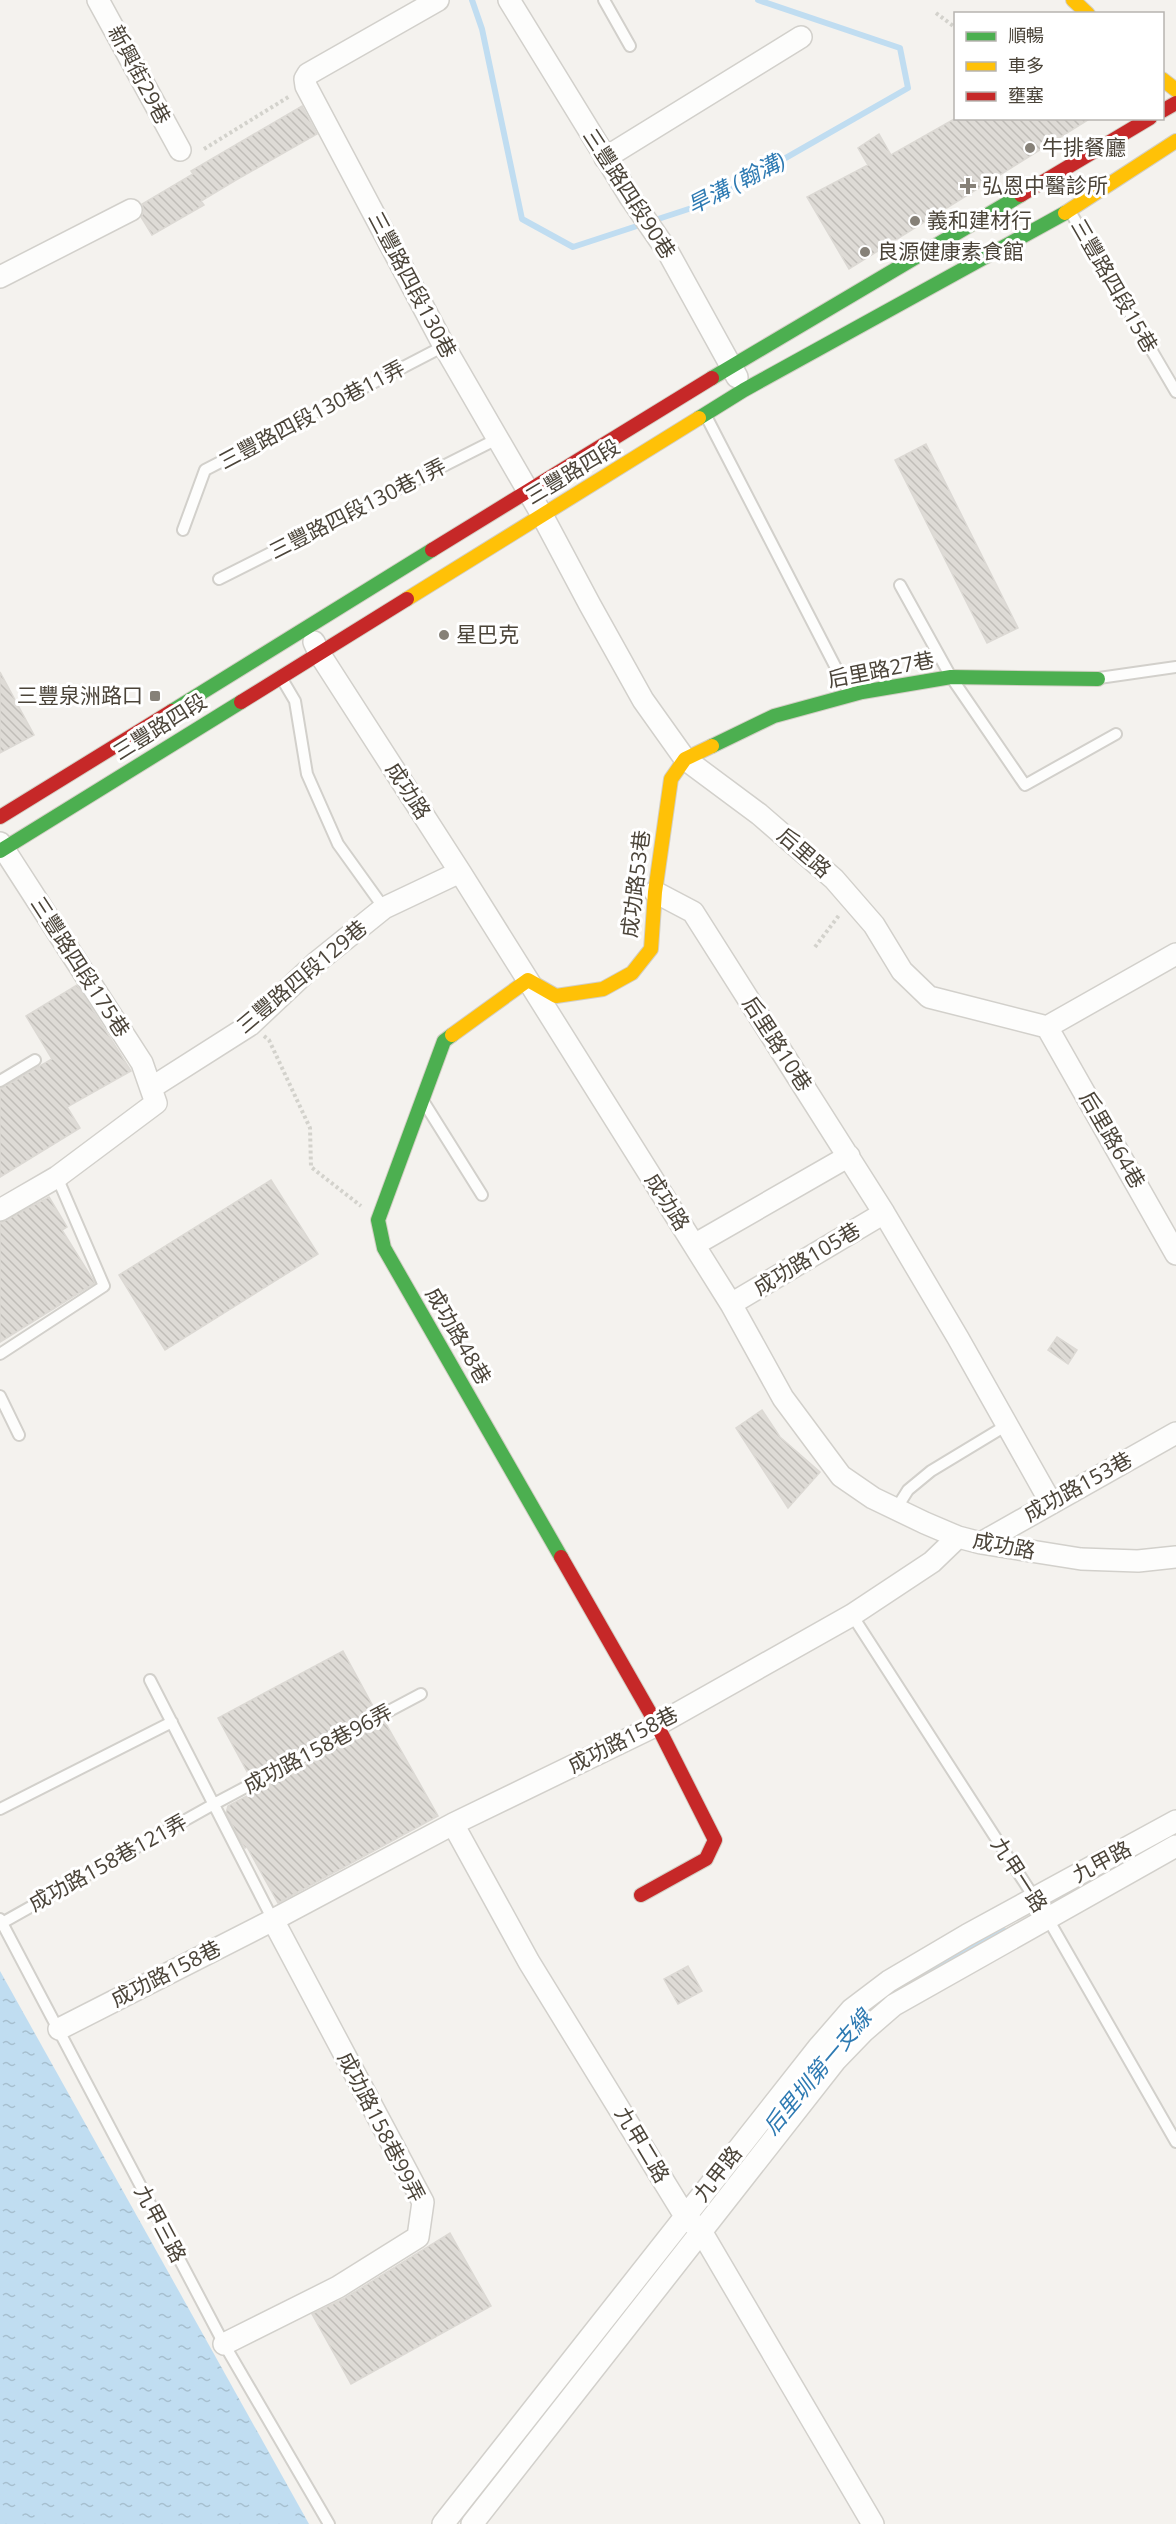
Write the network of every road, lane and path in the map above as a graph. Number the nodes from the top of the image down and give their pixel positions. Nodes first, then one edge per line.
1 (98, 0) edge
2 (438, 0) edge
3 (509, 0) edge
4 (604, 0) edge
5 (1073, 0) edge
6 (1086, 12) edge
7 (936, 13) dead end
8 (954, 26) edge
9 (801, 37) dead end
10 (630, 46) dead end
11 (307, 80) junction
12 (1164, 81) edge
13 (1176, 90) edge
14 (1147, 120) edge
15 (1176, 141) edge
16 (204, 149) dead end
17 (180, 150) dead end
18 (605, 158) junction
19 (131, 210) dead end
20 (1070, 210) junction
21 (0, 277) edge
22 (444, 346) junction
23 (730, 366) junction
24 (744, 390) junction
25 (1176, 392) edge
26 (706, 416) junction
27 (497, 439) junction
28 (528, 492) junction
29 (542, 515) junction
30 (183, 531) dead end
31 (219, 579) dead end
32 (900, 585) dead end
33 (309, 628) junction
34 (319, 653) junction
35 (1176, 667) edge
36 (280, 677) junction
37 (951, 677) junction
38 (1098, 679) joint
39 (850, 695) junction
40 (1116, 734) dead end
41 (685, 759) junction
42 (0, 817) edge
43 (1, 848) edge
44 (460, 872) junction
45 (656, 892) junction
46 (852, 899) junction
47 (384, 908) junction
48 (815, 947) dead end
49 (1176, 954) edge
50 (528, 980) junction
51 (250, 1025) junction
52 (1047, 1027) junction
53 (35, 1060) dead end
54 (0, 1081) edge
55 (150, 1088) junction
56 (422, 1099) junction
57 (849, 1156) junction
58 (57, 1177) junction
59 (482, 1195) dead end
60 (0, 1210) edge
61 (884, 1213) junction
62 (378, 1220) junction
63 (694, 1245) junction
64 (1176, 1254) edge
65 (731, 1304) junction
66 (0, 1354) edge
67 (0, 1396) edge
68 (1007, 1425) junction
69 (1176, 1433) edge
70 (18, 1435) dead end
71 (1051, 1503) junction
72 (896, 1509) junction
73 (958, 1537) junction
74 (981, 1543) junction
75 (1176, 1557) edge
76 (852, 1615) junction
77 (150, 1680) dead end
78 (421, 1694) dead end
79 (171, 1722) junction
80 (657, 1725) junction
81 (214, 1804) junction
82 (0, 1809) edge
83 (453, 1824) junction
84 (1172, 1836) edge
85 (641, 1895) dead end
86 (1032, 1899) junction
87 (273, 1920) junction
88 (1048, 1920) junction
89 (1, 1921) edge
90 (59, 2029) junction
91 (1176, 2142) edge
92 (685, 2216) junction
93 (701, 2231) junction
94 (224, 2344) junction
95 (580, 2351) junction
96 (597, 2365) junction
97 (329, 2524) edge
98 (443, 2524) edge
99 (472, 2524) edge
100 (873, 2524) edge

1 - 17 street, 新興街29巷
2 - 11 street
3 - 18 street, 三豐路四段90巷
4 - 10 lane
5 - 6 main road
7 - 8 path
9 - 18 street
11 - 16 path
11 - 22 street, 三豐路四段130巷
12 - 13 main road
14 - 23 main road, 三豐路四段
15 - 20 main road, 三豐路四段
18 - 23 street, 三豐路四段90巷
19 - 21 street
20 - 24 main road, 三豐路四段
20 - 25 lane, 三豐路四段15巷
22 - 27 street, 三豐路四段130巷
22 - 30 lane, 三豐路四段130巷11弄
23 - 24 street, 三豐路四段90巷
23 - 28 main road, 三豐路四段
24 - 26 main road, 三豐路四段
26 - 29 main road, 三豐路四段
26 - 39 lane
27 - 28 street, 三豐路四段130巷
27 - 31 lane, 三豐路四段130巷1弄
28 - 29 street, 后里路
28 - 33 main road, 三豐路四段
29 - 34 main road, 三豐路四段
29 - 41 street, 后里路
32 - 37 lane
33 - 34 street, 成功路
33 - 42 main road, 三豐路四段
34 - 36 main road, 三豐路四段
34 - 44 street, 成功路
35 - 38 lane
36 - 43 main road, 三豐路四段
36 - 47 lane, 三豐路四段129巷
37 - 38 main road, 后里路27巷
37 - 39 main road, 后里路27巷
37 - 40 lane
39 - 41 main road, 后里路27巷
41 - 45 main road, 成功路53巷
41 - 46 street, 后里路
43 - 55 street, 三豐路四段175巷
44 - 47 street, 三豐路四段129巷
44 - 50 street, 成功路
45 - 50 main road, 成功路53巷
45 - 57 street, 后里路10巷
46 - 48 path
46 - 52 street, 后里路
47 - 51 street, 三豐路四段129巷
49 - 52 street
50 - 56 main road
50 - 63 street, 成功路
51 - 55 street, 三豐路四段129巷
51 - 62 path
52 - 64 street, 后里路64巷
53 - 54 lane
55 - 58 street
56 - 59 lane
56 - 62 main road
57 - 61 street, 后里路10巷
57 - 63 street
58 - 60 street
58 - 66 lane
61 - 65 street, 成功路105巷
61 - 68 street, 后里路10巷
62 - 80 main road, 成功路48巷
63 - 65 street, 成功路
65 - 72 street, 成功路
67 - 70 lane
68 - 71 street, 后里路10巷
68 - 72 lane
69 - 71 street, 成功路153巷
71 - 74 street, 成功路153巷
72 - 73 street, 成功路
73 - 74 street, 成功路
73 - 76 street, 成功路158巷
74 - 75 street, 成功路
76 - 80 street, 成功路158巷
76 - 86 lane, 九甲一路
77 - 79 lane
78 - 81 lane, 成功路158巷96弄
79 - 81 lane
79 - 82 lane
80 - 83 street, 成功路158巷
80 - 85 main road, 成功路48巷
81 - 87 lane
81 - 89 lane, 成功路158巷121弄
83 - 87 street, 成功路158巷
83 - 92 street, 九甲二路
84 - 86 street, 九甲路
84 - 88 street, 九甲路
86 - 88 lane, 九甲一路
86 - 92 street, 九甲路
87 - 90 street, 成功路158巷
87 - 94 street, 成功路158巷99弄
88 - 91 lane, 九甲一路
88 - 93 street, 九甲路
89 - 90 lane, 九甲三路
90 - 94 lane, 九甲三路
92 - 93 street, 九甲二路
92 - 95 street, 九甲路
93 - 96 street, 九甲路
93 - 100 street, 九甲二路
94 - 97 lane, 九甲三路
95 - 96 lane
95 - 98 street, 九甲路
96 - 99 street, 九甲路

